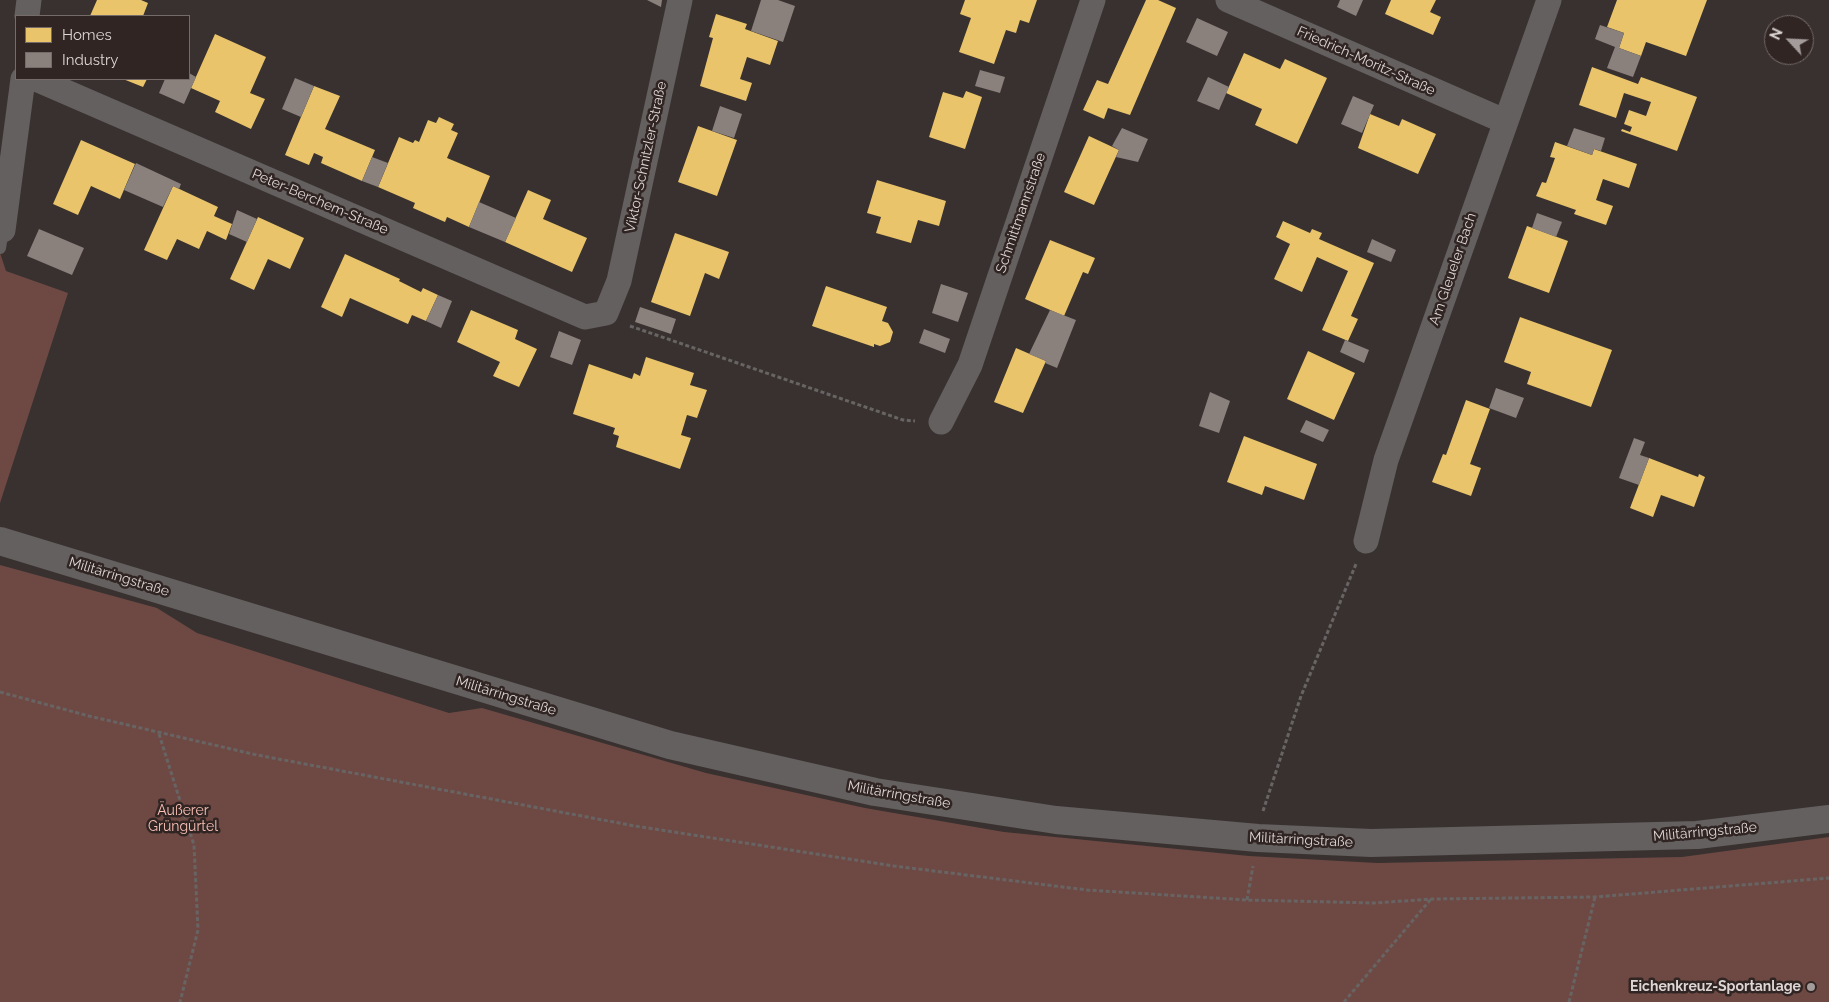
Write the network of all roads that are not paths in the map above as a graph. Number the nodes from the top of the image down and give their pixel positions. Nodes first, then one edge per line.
1 (29, 0) edge
2 (680, 0) edge
3 (1093, 0) edge
4 (1228, 0) edge
5 (1549, 0) edge
6 (27, 15) edge
7 (22, 80) edge
8 (38, 80) edge
9 (1504, 121) junction
10 (2, 239) edge
11 (606, 313) joint
12 (941, 422) road end
13 (0, 541) edge
14 (1366, 541) road end
15 (1829, 819) edge

1 - 6 street
2 - 11 street, Viktor-Schnitzler-Straße
3 - 12 street, Schmittmannstraße
4 - 9 street, Friedrich-Moritz-Straße
5 - 9 street, Am Gleueler Bach
7 - 10 street
8 - 11 street, Peter-Berchem-Straße
9 - 14 street, Am Gleueler Bach
13 - 15 main road, Militärringstraße

